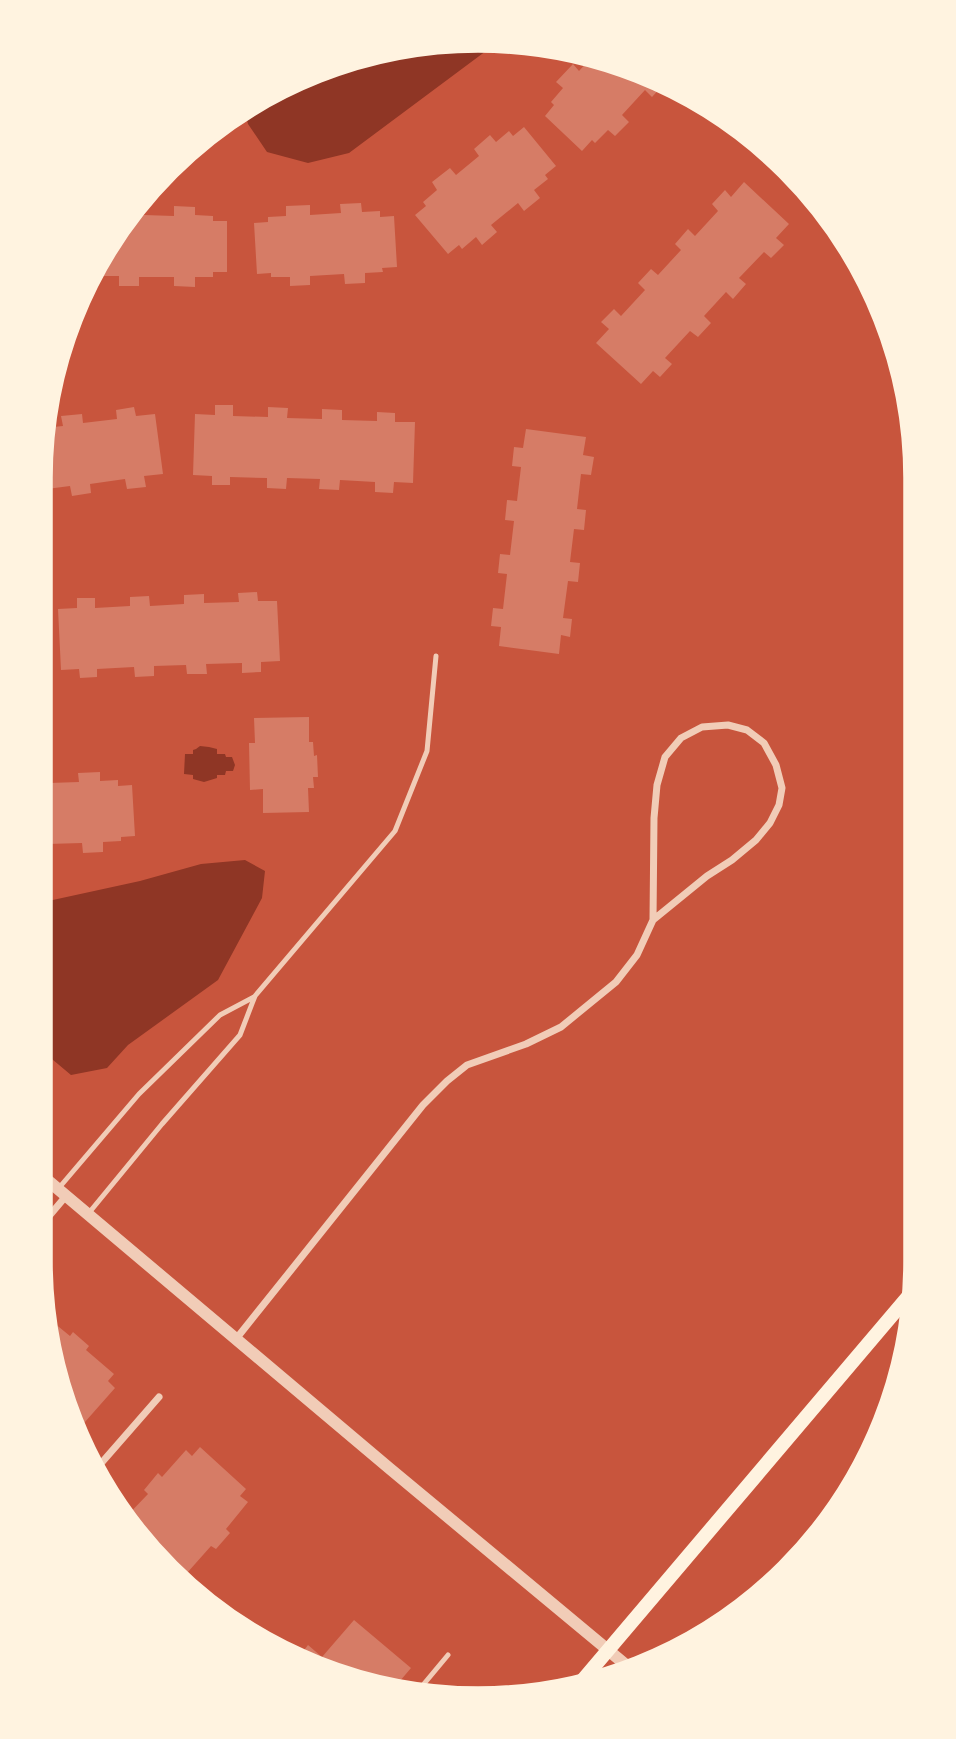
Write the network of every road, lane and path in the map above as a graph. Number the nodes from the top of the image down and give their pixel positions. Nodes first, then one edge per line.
1 (436, 656) dead end
2 (653, 920) junction
3 (256, 996) junction
4 (51, 1183) edge
5 (62, 1193) junction
6 (51, 1209) edge
7 (88, 1214) junction
8 (903, 1303) edge
9 (236, 1339) junction
10 (159, 1398) dead end
11 (102, 1463) edge
12 (609, 1651) junction
13 (448, 1656) dead end
14 (623, 1663) edge
15 (588, 1674) edge
16 (423, 1685) edge

1 - 3 lane
2 - 2 street
2 - 9 street
3 - 5 lane
3 - 7 lane
4 - 5 street
5 - 6 street
5 - 7 street
7 - 9 street
8 - 12 main road
9 - 12 street
10 - 11 street
12 - 14 street
12 - 15 main road
13 - 16 lane

